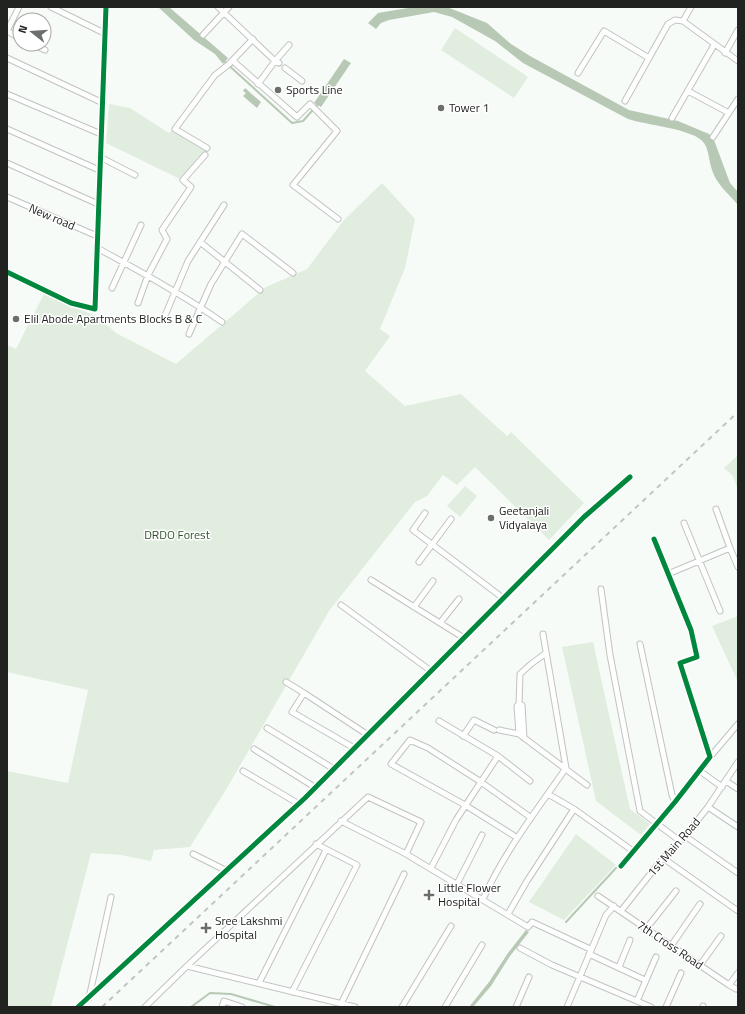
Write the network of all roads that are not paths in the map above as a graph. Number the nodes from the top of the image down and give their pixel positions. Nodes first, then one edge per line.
1 (19, 7) edge
2 (50, 7) edge
3 (106, 7) edge
4 (218, 7) edge
5 (229, 7) edge
6 (691, 7) edge
7 (224, 12) junction
8 (682, 21) junction
9 (738, 30) edge
10 (7, 31) edge
11 (104, 33) junction
12 (203, 35) dead end
13 (253, 39) junction
14 (288, 45) dead end
15 (714, 45) junction
16 (725, 53) junction
17 (7, 58) edge
18 (649, 58) junction
19 (233, 61) junction
20 (738, 61) edge
21 (277, 62) junction
22 (285, 68) dead end
23 (578, 73) dead end
24 (302, 81) dead end
25 (258, 84) junction
26 (688, 90) junction
27 (7, 94) edge
28 (738, 99) edge
29 (625, 101) dead end
30 (102, 103) junction
31 (729, 113) junction
32 (672, 118) dead end
33 (7, 129) edge
34 (101, 134) junction
35 (713, 137) dead end
36 (207, 148) dead end
37 (205, 155) dead end
38 (100, 157) junction
39 (7, 163) edge
40 (99, 170) junction
41 (135, 175) dead end
42 (7, 199) edge
43 (98, 204) junction
44 (224, 205) dead end
45 (338, 219) dead end
46 (141, 225) dead end
47 (97, 236) junction
48 (200, 242) junction
49 (98, 248) junction
50 (225, 261) junction
51 (123, 262) junction
52 (7, 272) edge
53 (293, 273) dead end
54 (148, 275) junction
55 (112, 288) dead end
56 (260, 290) dead end
57 (174, 291) junction
58 (138, 303) dead end
59 (200, 307) junction
60 (164, 318) dead end
61 (222, 322) dead end
62 (189, 334) dead end
63 (630, 476) dead end
64 (716, 509) dead end
65 (425, 513) dead end
66 (451, 519) dead end
67 (684, 524) dead end
68 (654, 539) dead end
69 (432, 544) junction
70 (730, 548) junction
71 (699, 561) junction
72 (419, 562) dead end
73 (738, 568) edge
74 (668, 574) junction
75 (371, 580) dead end
76 (433, 581) dead end
77 (601, 589) dead end
78 (503, 598) junction
79 (459, 599) dead end
80 (341, 606) dead end
81 (414, 607) junction
82 (720, 611) dead end
83 (440, 623) junction
84 (543, 634) dead end
85 (464, 638) junction
86 (640, 644) dead end
87 (546, 653) junction
88 (431, 671) junction
89 (286, 682) dead end
90 (304, 693) junction
91 (519, 704) junction
92 (440, 721) dead end
93 (738, 724) edge
94 (267, 728) dead end
95 (519, 734) junction
96 (368, 735) junction
97 (463, 736) junction
98 (524, 738) junction
99 (354, 748) junction
100 (254, 750) dead end
101 (498, 756) junction
102 (710, 757) junction
103 (738, 762) edge
104 (566, 768) junction
105 (334, 769) junction
106 (243, 771) dead end
107 (700, 771) junction
108 (530, 781) dead end
109 (726, 781) junction
110 (481, 782) junction
111 (587, 785) dead end
112 (722, 787) junction
113 (316, 788) junction
114 (738, 789) edge
115 (548, 794) junction
116 (675, 802) junction
117 (299, 804) junction
118 (465, 805) junction
119 (708, 807) junction
120 (574, 810) junction
121 (530, 817) junction
122 (341, 821) junction
123 (656, 824) junction
124 (738, 827) edge
125 (482, 835) dead end
126 (685, 836) junction
127 (516, 838) junction
128 (680, 841) junction
129 (316, 844) junction
130 (326, 850) junction
131 (633, 850) junction
132 (193, 854) dead end
133 (406, 854) junction
134 (663, 858) junction
135 (621, 866) dead end
136 (431, 868) junction
137 (227, 870) junction
138 (738, 873) edge
139 (404, 874) dead end
140 (457, 884) junction
141 (676, 891) dead end
142 (598, 896) dead end
143 (111, 897) dead end
144 (483, 899) junction
145 (700, 904) dead end
146 (614, 906) junction
147 (620, 911) junction
148 (738, 911) edge
149 (508, 914) junction
150 (451, 926) dead end
151 (646, 929) junction
152 (721, 936) dead end
153 (630, 940) dead end
154 (482, 945) dead end
155 (671, 946) junction
156 (520, 948) dead end
157 (590, 951) junction
158 (656, 957) dead end
159 (700, 965) junction
160 (187, 966) junction
161 (619, 967) junction
162 (738, 973) edge
163 (681, 974) dead end
164 (529, 977) dead end
165 (580, 977) junction
166 (645, 980) junction
167 (259, 983) junction
168 (729, 985) junction
169 (736, 989) dead end
170 (292, 992) junction
171 (89, 998) junction
172 (637, 1001) junction
173 (341, 1004) junction
174 (78, 1007) edge
175 (145, 1007) edge
176 (222, 1007) edge
177 (242, 1007) edge
178 (355, 1007) edge
179 (402, 1007) edge
180 (445, 1007) edge
181 (516, 1007) edge
182 (567, 1007) edge
183 (651, 1007) edge
184 (666, 1007) edge

1 - 10 street
2 - 11 street
3 - 11 street
4 - 7 street
5 - 7 street
6 - 8 street
7 - 12 street
7 - 13 street
8 - 15 street
8 - 18 street
9 - 16 street
11 - 30 street
13 - 19 street
13 - 21 street
14 - 21 street
15 - 16 street
15 - 26 street
16 - 20 street
17 - 30 street
18 - 23 street
18 - 29 street
19 - 25 street
19 - 36 street
21 - 25 street
22 - 24 street
25 - 45 street
26 - 31 street
26 - 32 street
27 - 34 street
28 - 31 street
30 - 34 street
31 - 35 street
33 - 40 street
34 - 38 street
37 - 54 street
38 - 40 street
38 - 41 street
39 - 43 street
40 - 43 street
42 - 47 street, New road
43 - 47 street
44 - 48 street
46 - 51 street
47 - 49 street
48 - 50 street
48 - 57 street
49 - 51 street
49 - 52 street
50 - 53 street
50 - 56 street
50 - 59 street
51 - 54 street
51 - 55 street
54 - 57 street
54 - 58 street
57 - 59 street
57 - 60 street
59 - 61 street
59 - 62 street
63 - 78 street
64 - 70 street
65 - 69 street
66 - 69 street
67 - 71 street
68 - 74 street
69 - 72 street
69 - 78 street
70 - 71 street
70 - 73 street
71 - 74 street
71 - 82 street
74 - 102 street
75 - 81 street
76 - 81 street
77 - 123 street
78 - 85 street
79 - 83 street
80 - 88 street
81 - 83 street
83 - 85 street
84 - 87 street
85 - 88 street
86 - 116 street
87 - 91 street
87 - 104 street
88 - 96 street
89 - 90 street
90 - 96 street
90 - 99 street
91 - 95 street
91 - 98 street
92 - 97 street
93 - 102 street
94 - 105 street
95 - 97 street
95 - 98 street
96 - 99 street
97 - 101 street
98 - 104 street
99 - 105 street
100 - 113 street
101 - 108 street
101 - 110 street
102 - 107 street
103 - 109 street, 1st Main Road
104 - 111 street
104 - 115 street
105 - 113 street
106 - 117 street
107 - 112 street
107 - 116 street
109 - 112 street, 1st Main Road
109 - 114 street
110 - 118 street
110 - 118 street
110 - 121 street
112 - 119 street, 1st Main Road
113 - 117 street
115 - 120 street
115 - 121 street
116 - 123 street
117 - 137 street
118 - 127 street
118 - 136 street
119 - 124 street
119 - 126 street, 1st Main Road
120 - 131 street
120 - 149 street
121 - 127 street
122 - 129 street
122 - 133 street
122 - 133 street
123 - 128 street
123 - 131 street
125 - 140 street
126 - 128 street, 1st Main Road
126 - 138 street
127 - 144 street
128 - 134 street, 1st Main Road
129 - 130 street
129 - 160 street
130 - 167 street
130 - 170 street
131 - 135 street
132 - 137 street
133 - 136 street
134 - 147 street, 1st Main Road
134 - 148 street
136 - 140 street
137 - 171 street
139 - 173 street
140 - 144 street
141 - 151 street
142 - 146 street, 7th Cross Road
143 - 171 street
144 - 149 street
145 - 155 street
146 - 147 street, 7th Cross Road
146 - 157 street
147 - 151 street, 7th Cross Road
149 - 157 street
150 - 179 street
151 - 155 street, 7th Cross Road
152 - 159 street
153 - 161 street
154 - 180 street
155 - 159 street, 7th Cross Road
156 - 165 street
157 - 161 street
157 - 165 street
158 - 166 street
159 - 168 street, 7th Cross Road
160 - 167 street
160 - 175 street
161 - 166 street
162 - 168 street
163 - 184 street
164 - 181 street
165 - 172 street
165 - 182 street
166 - 172 street
167 - 170 street
168 - 169 street, 7th Cross Road
170 - 173 street
171 - 174 street
172 - 183 street
173 - 178 street
176 - 177 street

